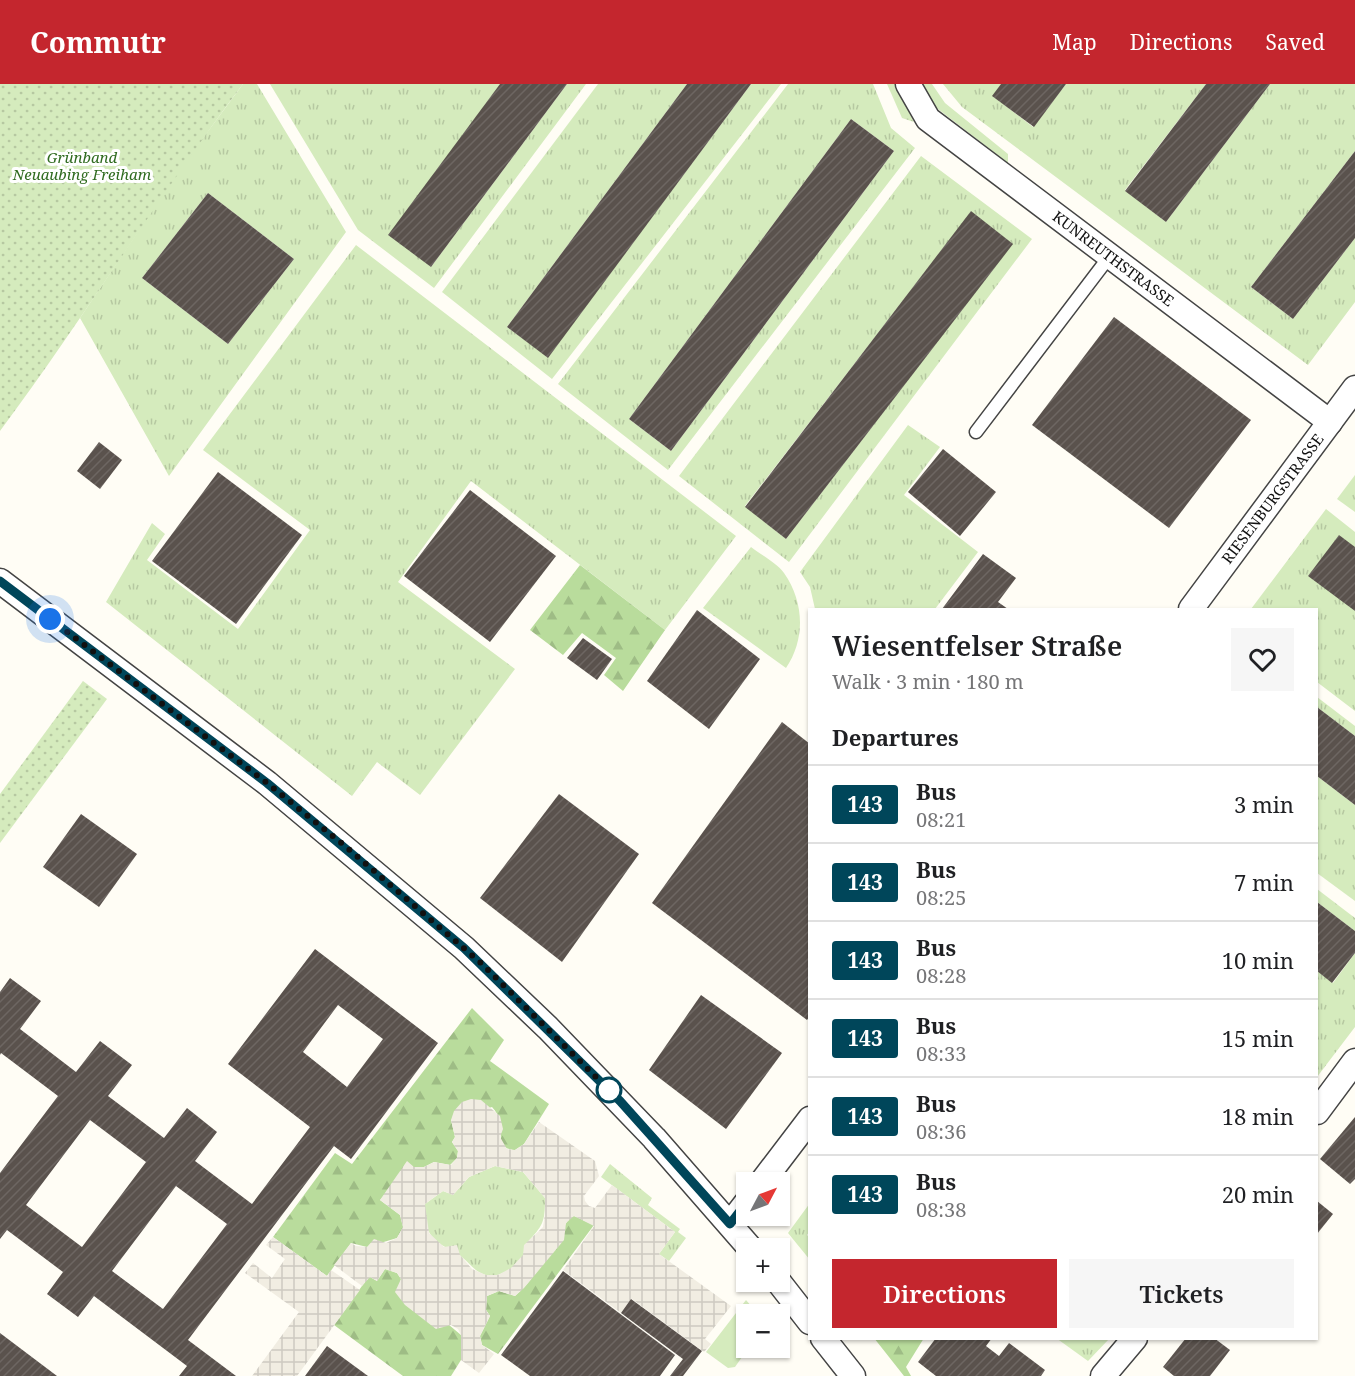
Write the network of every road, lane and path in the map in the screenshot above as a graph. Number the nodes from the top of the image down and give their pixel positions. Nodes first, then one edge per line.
1 (908, 84) edge
2 (1109, 257) junction
3 (1355, 388) edge
4 (1330, 422) junction
5 (976, 432) dead end
6 (0, 581) edge
7 (1192, 608) edge
8 (1355, 1061) edge
9 (1318, 1111) edge
10 (808, 1122) edge
11 (770, 1172) edge
12 (736, 1216) edge
13 (730, 1224) junction
14 (742, 1238) edge
15 (787, 1292) edge
16 (808, 1319) edge
17 (825, 1340) edge
18 (1133, 1340) edge
19 (853, 1376) edge
20 (1103, 1376) edge

1 - 2 street, KUNREUTHSTRASSE
2 - 4 street, KUNREUTHSTRASSE
2 - 5 lane
3 - 4 street, RIESENBURGSTRASSE
4 - 7 street, RIESENBURGSTRASSE
6 - 13 street
8 - 9 street
10 - 11 street
12 - 13 street
13 - 14 street
15 - 16 street
17 - 19 street
18 - 20 street

